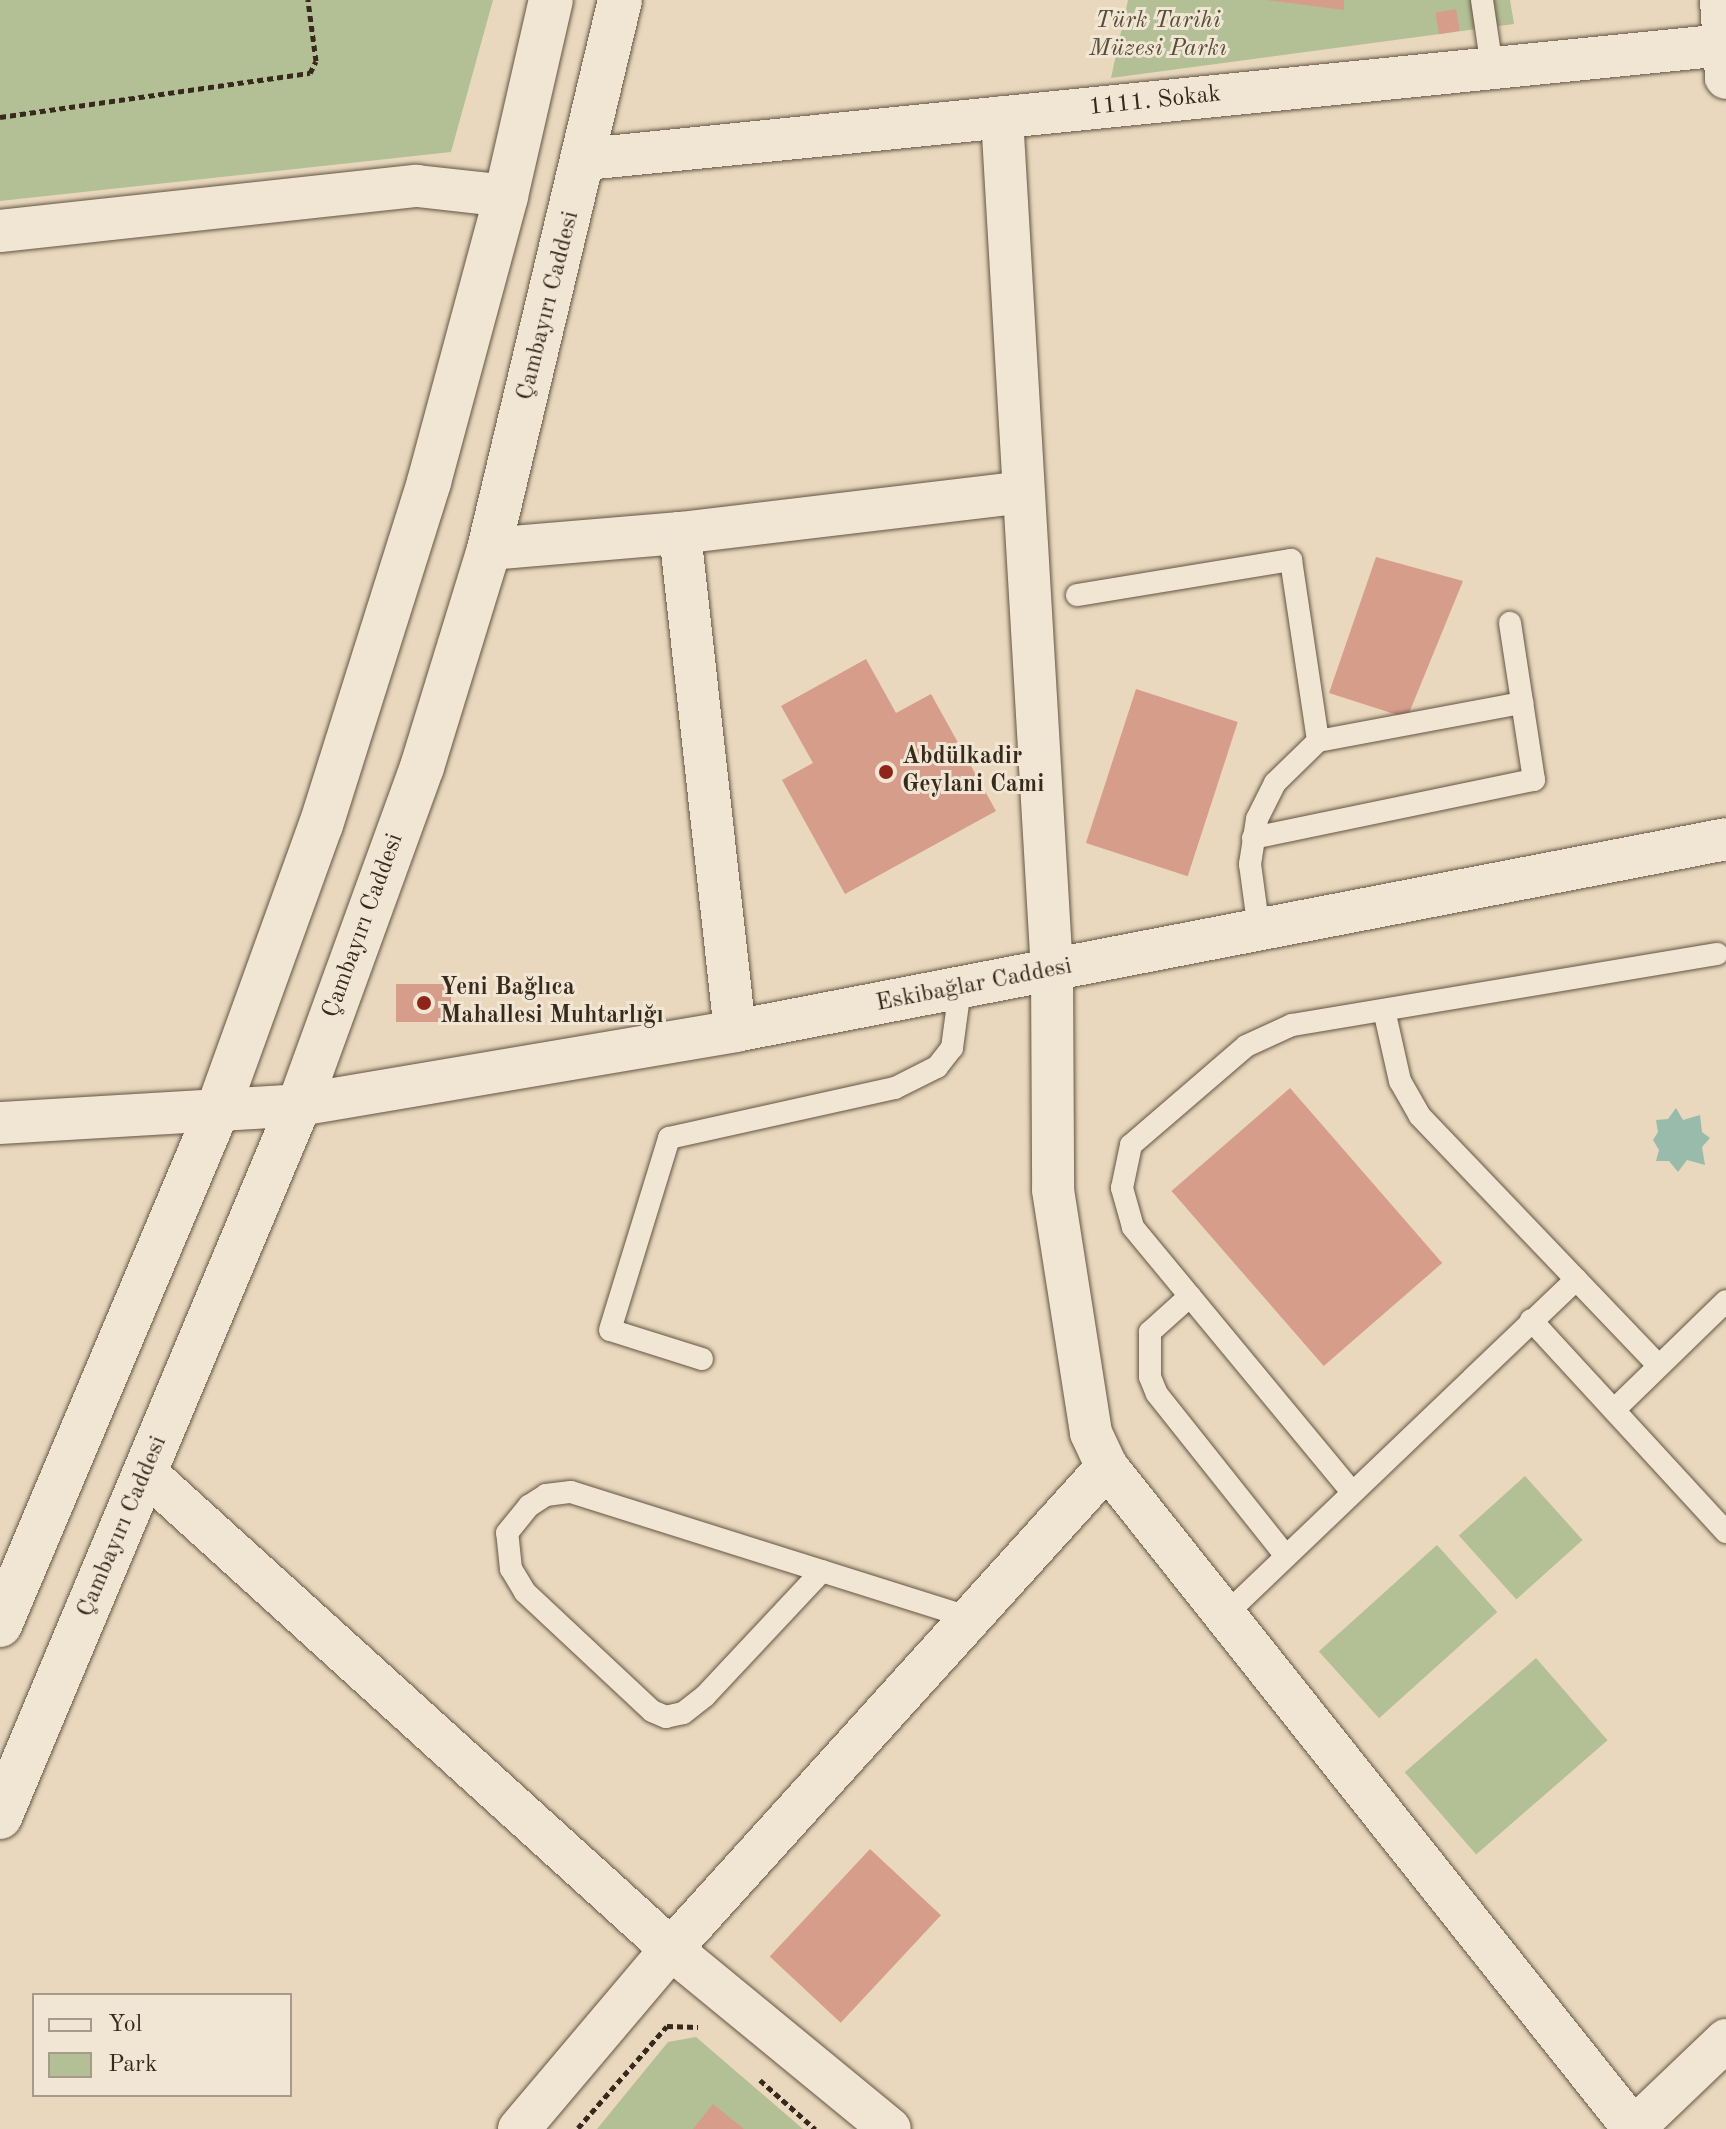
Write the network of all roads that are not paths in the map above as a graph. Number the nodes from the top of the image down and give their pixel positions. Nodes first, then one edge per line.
1 (551, 0) edge
2 (620, 0) edge
3 (1482, 0) edge
4 (1721, 0) edge
5 (1725, 61) edge
6 (1492, 68) junction
7 (1002, 117) junction
8 (586, 159) junction
9 (506, 196) junction
10 (0, 231) edge
11 (1022, 492) junction
12 (680, 533) junction
13 (489, 549) junction
14 (1077, 595) dead end
15 (1510, 623) dead end
16 (1522, 703) junction
17 (1318, 741) junction
18 (1253, 838) junction
19 (1726, 839) edge
20 (1259, 931) junction
21 (1717, 954) dead end
22 (1052, 971) junction
23 (960, 989) junction
24 (1384, 1010) junction
25 (735, 1031) junction
26 (299, 1105) junction
27 (218, 1109) junction
28 (0, 1123) edge
29 (1576, 1279) junction
30 (1190, 1296) junction
31 (1726, 1301) edge
32 (1531, 1320) junction
33 (702, 1359) dead end
34 (1657, 1364) junction
35 (1614, 1410) junction
36 (1107, 1467) junction
37 (146, 1473) junction
38 (1352, 1492) junction
39 (1726, 1532) edge
40 (1286, 1556) junction
41 (822, 1571) junction
42 (1225, 1615) junction
43 (967, 1617) junction
44 (0, 1625) edge
45 (0, 1817) edge
46 (671, 1949) junction
47 (1726, 2040) edge
48 (519, 2129) edge
49 (890, 2129) edge
50 (1633, 2129) edge

1 - 9 main road
2 - 8 main road, Çambayırı Caddesi
3 - 6 lane
4 - 5 street
5 - 6 street, 1111. Sokak
6 - 7 street, 1111. Sokak
7 - 8 street, 1111. Sokak
7 - 11 street
8 - 13 main road, Çambayırı Caddesi
9 - 10 street
9 - 27 main road
11 - 12 street
11 - 22 street
12 - 13 street
12 - 25 street
13 - 26 main road, Çambayırı Caddesi
14 - 17 lane
15 - 16 lane
16 - 17 lane
16 - 18 lane
17 - 18 lane
18 - 20 lane
19 - 20 street, Eskibağlar Caddesi
20 - 22 street, Eskibağlar Caddesi
21 - 24 lane
22 - 23 street, Eskibağlar Caddesi
22 - 36 street
23 - 25 street, Eskibağlar Caddesi
23 - 33 lane
24 - 29 lane
24 - 30 lane
25 - 26 street, Eskibağlar Caddesi
26 - 27 street, Eskibağlar Caddesi
26 - 37 main road, Çambayırı Caddesi
27 - 28 street, Eskibağlar Caddesi
27 - 44 main road
29 - 32 lane
29 - 34 lane
30 - 38 lane
30 - 40 lane
31 - 34 lane
32 - 35 lane
32 - 38 lane
34 - 35 lane
35 - 39 lane
36 - 42 street
36 - 43 street
37 - 45 main road, Çambayırı Caddesi
37 - 46 street
38 - 40 lane
40 - 42 lane
41 - 41 lane
41 - 43 lane
42 - 50 street
43 - 46 street
46 - 48 street
46 - 49 street
47 - 50 street

